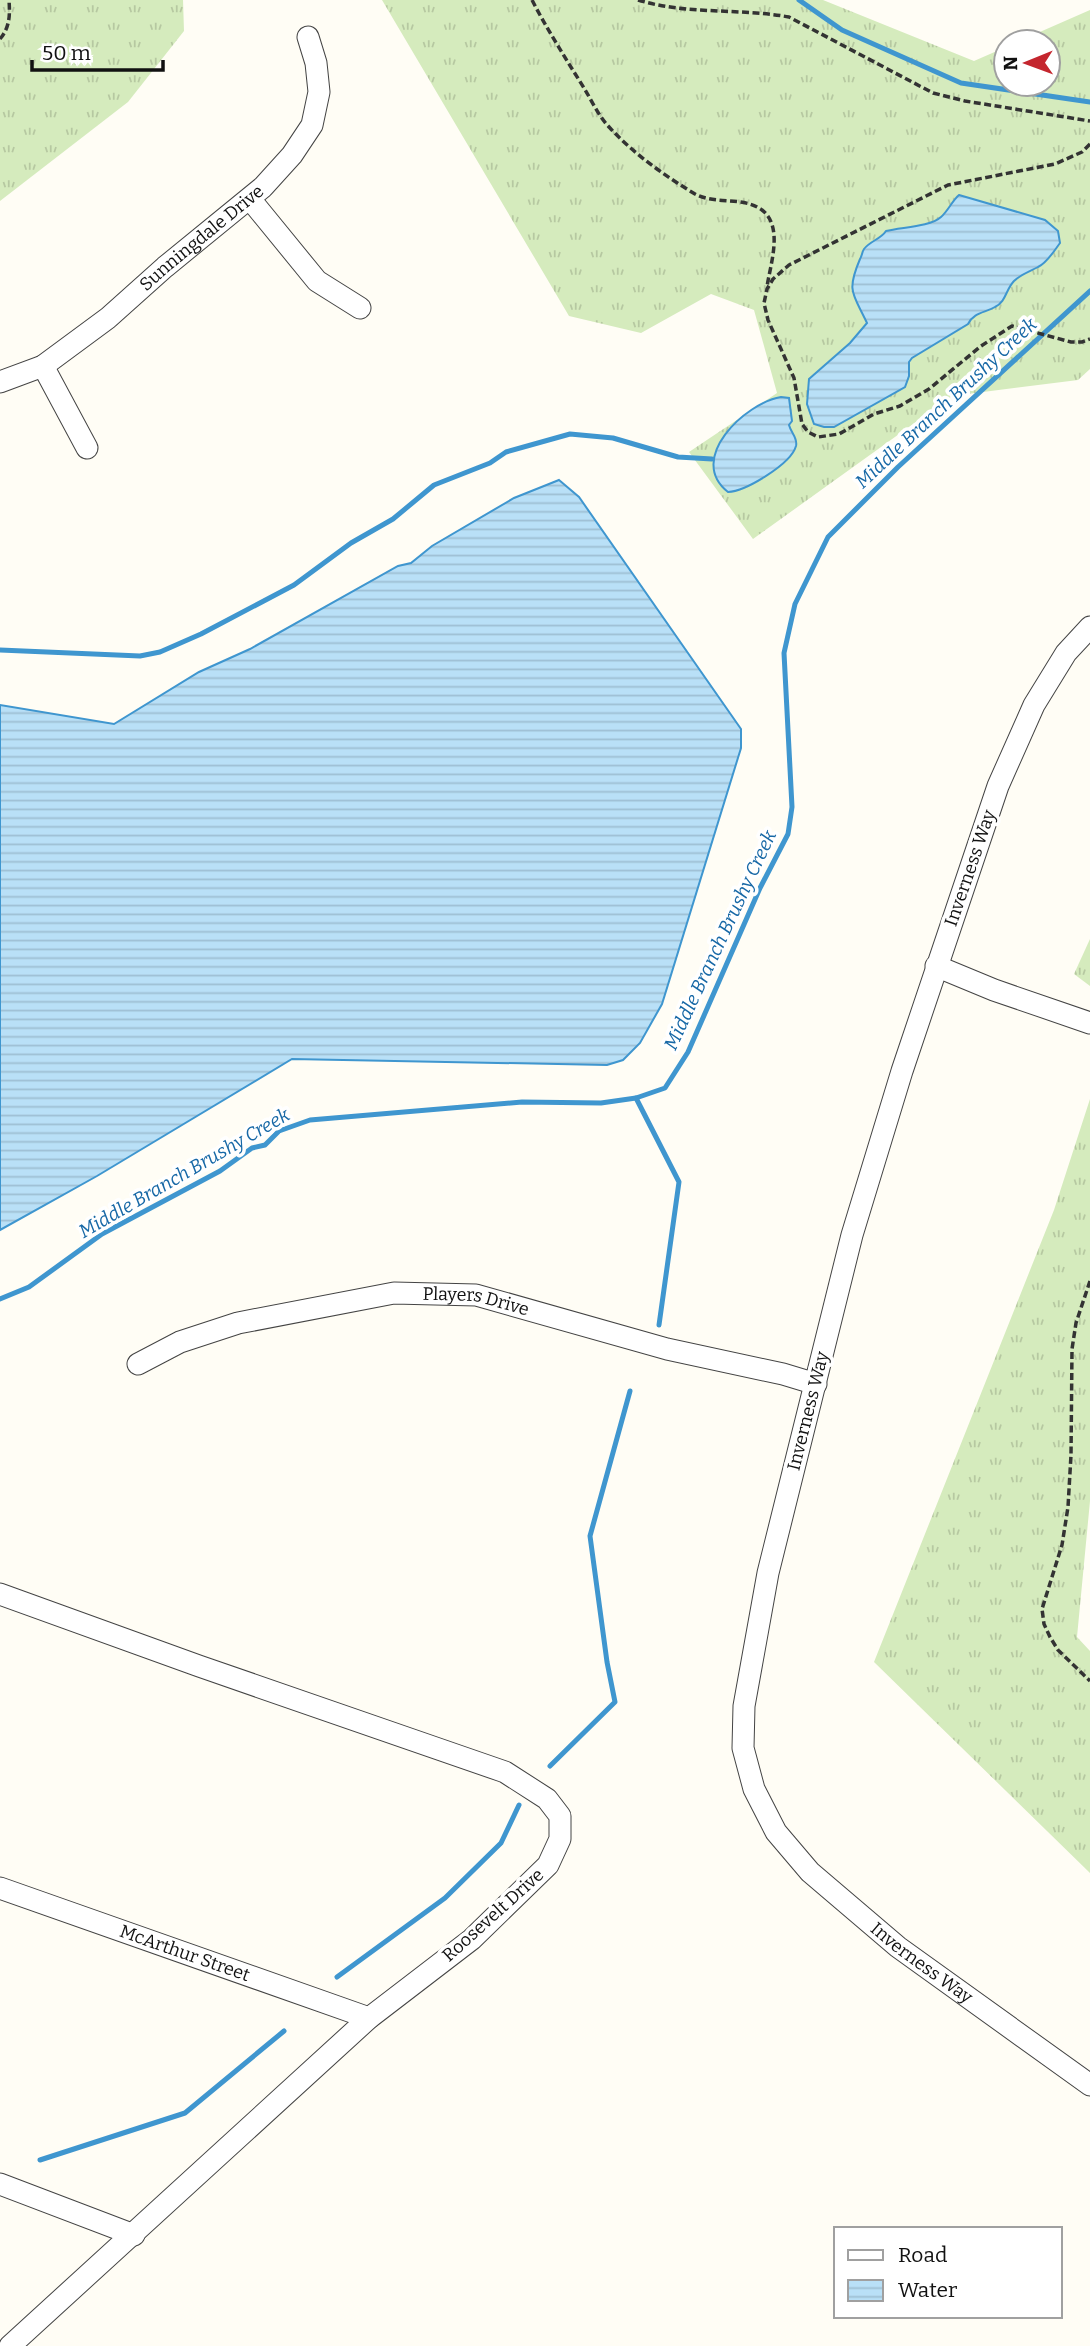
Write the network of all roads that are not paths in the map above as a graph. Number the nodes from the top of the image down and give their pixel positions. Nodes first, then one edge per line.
1 (308, 37) dead end
2 (250, 199) junction
3 (360, 308) dead end
4 (43, 366) junction
5 (0, 383) edge
6 (87, 448) dead end
7 (1090, 627) edge
8 (936, 966) junction
9 (1090, 1023) edge
10 (138, 1364) dead end
11 (816, 1384) junction
12 (0, 1594) edge
13 (0, 1888) edge
14 (369, 2018) junction
15 (1090, 2085) edge
16 (0, 2184) edge
17 (134, 2235) junction
18 (10, 2346) edge

1 - 2 street, Sunningdale Drive
2 - 3 street
2 - 4 street, Sunningdale Drive
4 - 5 street, Sunningdale Drive
4 - 6 street
7 - 8 street, Inverness Way
8 - 9 street
8 - 11 street, Inverness Way
10 - 11 street, Players Drive
11 - 15 street, Inverness Way
12 - 14 street, Roosevelt Drive
13 - 14 street, McArthur Street
14 - 17 street, Roosevelt Drive
16 - 17 street
17 - 18 street, Roosevelt Drive

